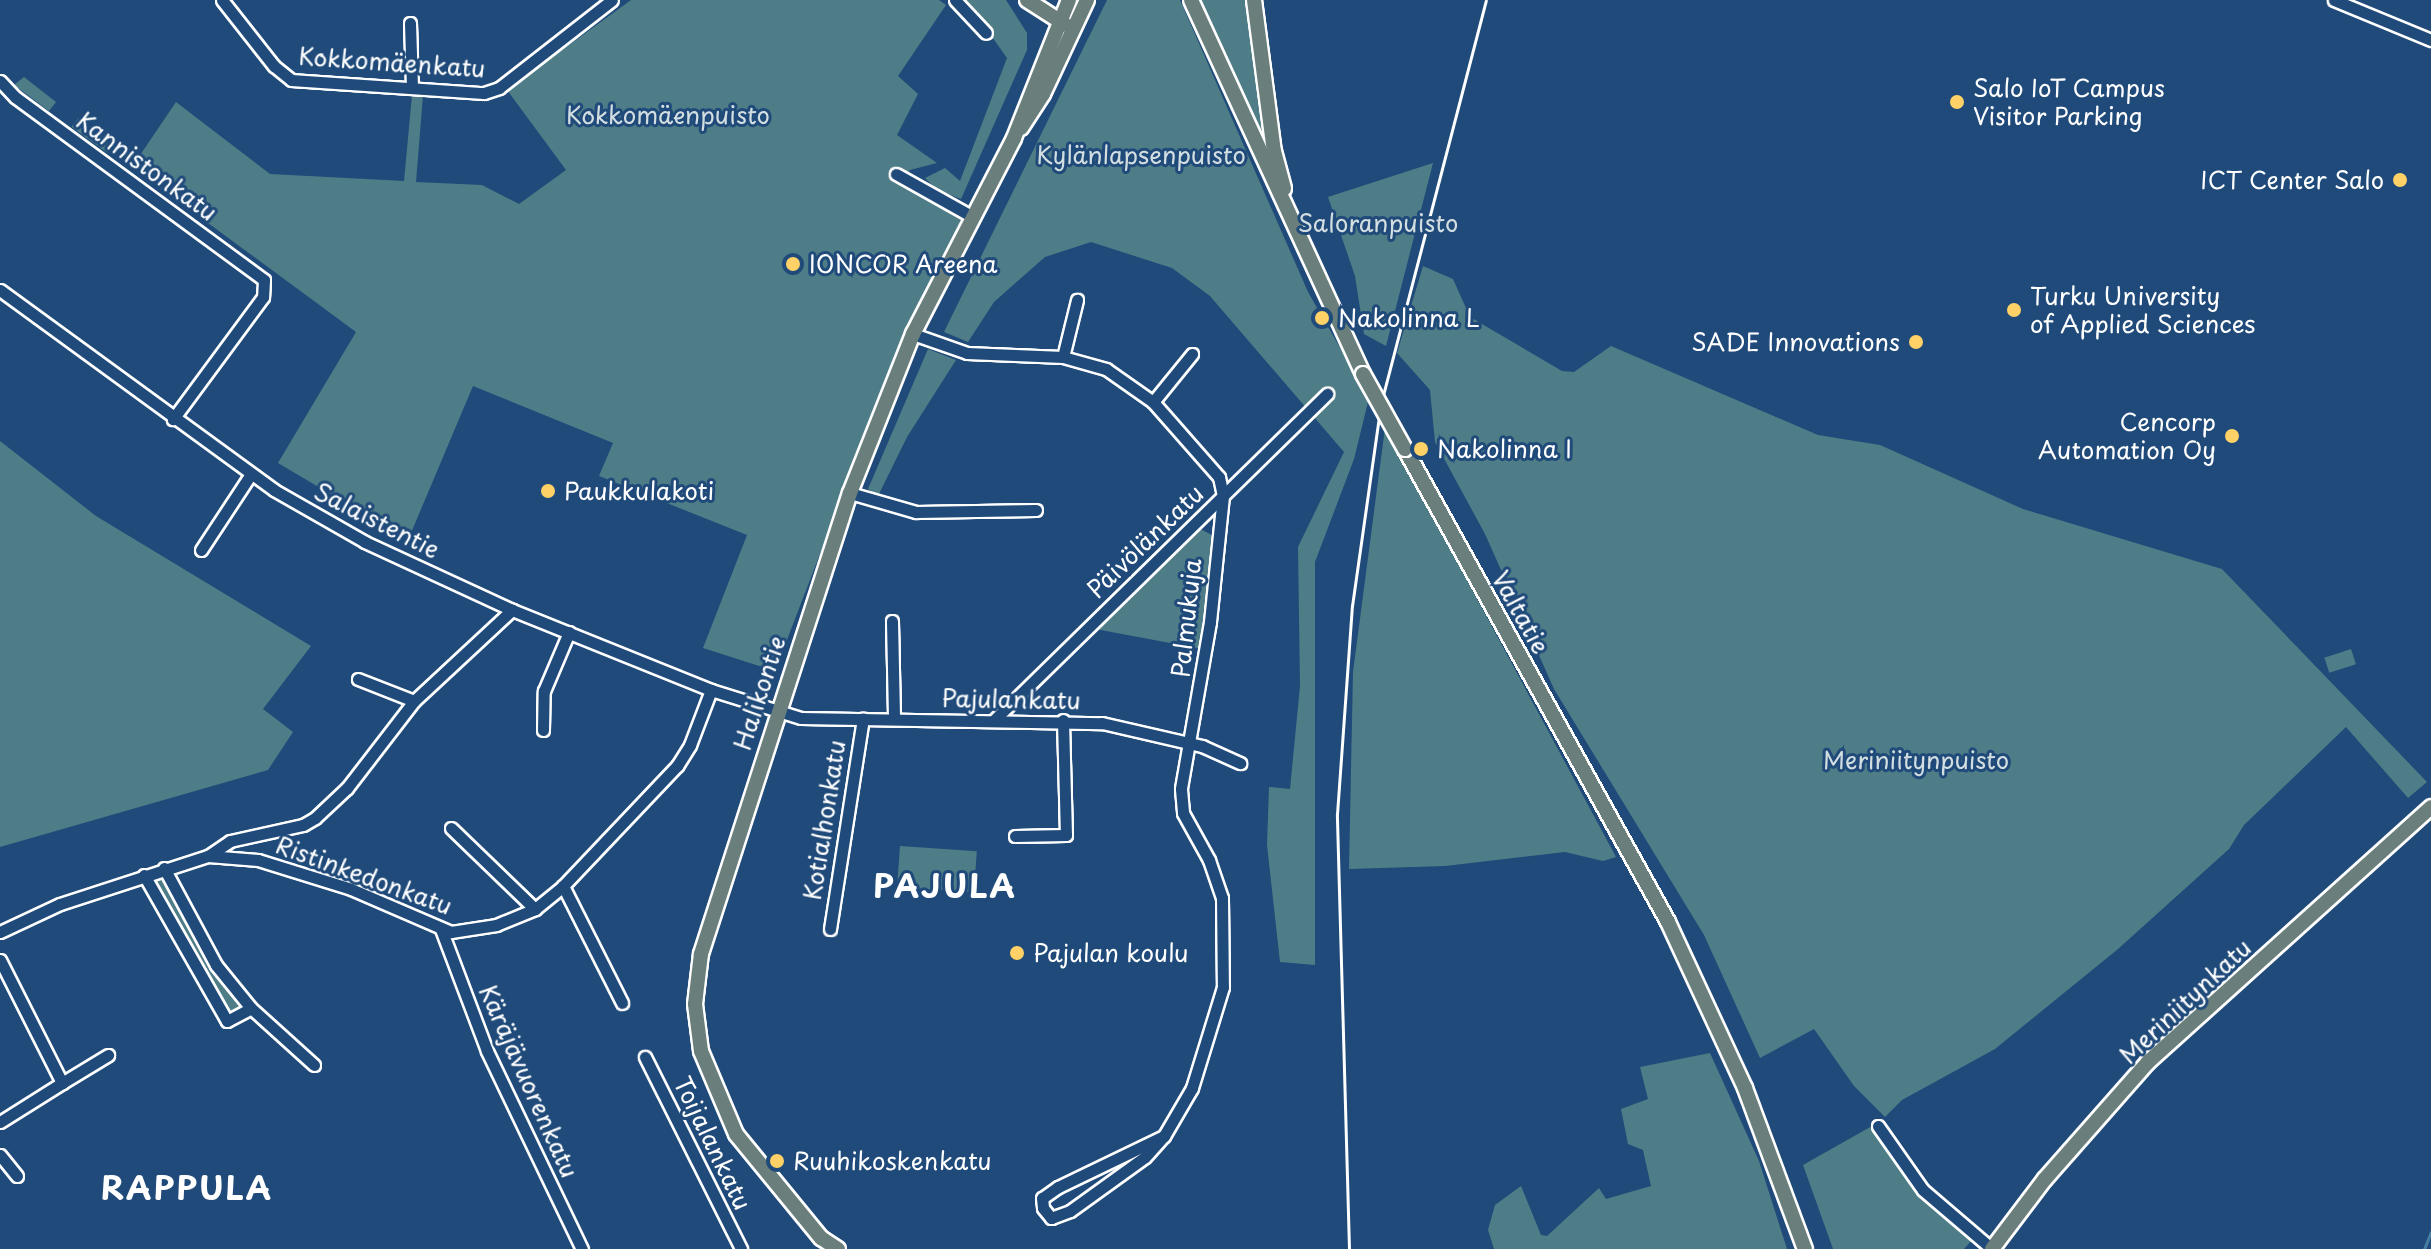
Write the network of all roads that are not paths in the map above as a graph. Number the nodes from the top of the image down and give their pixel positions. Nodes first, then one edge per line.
1 (222, 0) edge
2 (612, 0) edge
3 (955, 0) edge
4 (1027, 0) edge
5 (1191, 0) edge
6 (1254, 0) edge
7 (2334, 0) edge
8 (1067, 1) edge
9 (1084, 5) edge
10 (1042, 11) junction
11 (1060, 21) junction
12 (410, 23) dead end
13 (1074, 28) junction
14 (986, 33) dead end
15 (2431, 40) edge
16 (1048, 45) junction
17 (0, 81) edge
18 (412, 88) junction
19 (1014, 138) junction
20 (896, 174) dead end
21 (973, 217) junction
22 (1296, 232) junction
23 (0, 290) edge
24 (1077, 300) dead end
25 (913, 334) junction
26 (1192, 354) dead end
27 (1063, 357) junction
28 (1327, 394) dead end
29 (1153, 402) junction
30 (173, 419) junction
31 (251, 474) junction
32 (850, 493) junction
33 (1223, 496) junction
34 (1036, 510) dead end
35 (201, 550) dead end
36 (512, 610) junction
37 (892, 621) dead end
38 (569, 632) junction
39 (358, 679) dead end
40 (711, 690) junction
41 (414, 701) junction
42 (776, 711) junction
43 (863, 719) junction
44 (894, 719) junction
45 (995, 719) junction
46 (1063, 720) junction
47 (543, 730) dead end
48 (1189, 744) junction
49 (1240, 763) dead end
50 (2431, 807) edge
51 (451, 828) dead end
52 (1015, 836) dead end
53 (208, 856) junction
54 (164, 868) junction
55 (144, 875) junction
56 (563, 886) junction
57 (535, 909) junction
58 (441, 929) junction
59 (830, 929) dead end
60 (0, 932) edge
61 (0, 960) edge
62 (622, 1003) dead end
63 (251, 1008) junction
64 (108, 1055) dead end
65 (645, 1057) dead end
66 (314, 1065) dead end
67 (62, 1083) junction
68 (0, 1122) edge
69 (1878, 1126) dead end
70 (1164, 1136) junction
71 (0, 1155) edge
72 (17, 1176) dead end
73 (819, 1243) edge
74 (582, 1249) edge
75 (741, 1249) edge
76 (838, 1249) edge
77 (1805, 1249) edge
78 (1992, 1249) edge

1 - 18 street, Kokkomäenkatu
2 - 18 street, Kokkomäenkatu
3 - 14 street
4 - 10 main road
5 - 22 main road, Valtatie
6 - 22 main road
7 - 15 street
8 - 9 main road
8 - 11 main road, Halikontie
9 - 13 main road, Halikontie
10 - 11 main road
10 - 16 main road
11 - 13 main road
11 - 16 main road, Halikontie
12 - 18 street
13 - 19 main road, Halikontie
16 - 19 main road, Halikontie
17 - 30 street, Kannistonkatu
19 - 21 main road, Halikontie
20 - 21 street
21 - 25 main road, Halikontie
22 - 77 main road, Valtatie, bridge
23 - 30 street, Salaistentie
24 - 27 street
25 - 27 street
25 - 32 main road, Halikontie
26 - 29 street
27 - 29 street
28 - 33 street, Päivölänkatu
29 - 33 street
30 - 31 street, Salaistentie
31 - 35 street
31 - 36 street, Salaistentie
32 - 34 street
32 - 42 main road, Halikontie
33 - 45 street, Päivölänkatu
33 - 48 street, Palmukuja
36 - 38 street, Salaistentie
36 - 41 street
37 - 44 street
38 - 40 street, Salaistentie
38 - 47 street
39 - 41 street
40 - 42 street, Salaistentie
40 - 56 street, Ristinkedonkatu
41 - 53 street
42 - 43 street, Pajulankatu
42 - 73 main road, Halikontie
43 - 44 street, Pajulankatu
43 - 59 street, Kotialhonkatu
44 - 45 street, Pajulankatu
45 - 46 street, Pajulankatu
46 - 48 street, Pajulankatu
46 - 52 street
48 - 49 street, Pajulankatu
48 - 70 street, Palmukuja
50 - 78 main road, Meriniitynkatu
51 - 57 street
53 - 54 street, Ristinkedonkatu
53 - 58 street, Ristinkedonkatu
54 - 55 street, Ristinkedonkatu
54 - 63 street
55 - 60 street, Ristinkedonkatu
55 - 63 street
56 - 57 street, Ristinkedonkatu
56 - 62 street
57 - 58 street, Ristinkedonkatu
58 - 74 street, Käräjävuorenkatu
61 - 67 street
63 - 66 street
64 - 67 street
65 - 75 street, Toijalankatu
67 - 68 street
69 - 78 street
70 - 70 street, Palmukuja
71 - 72 street
73 - 76 main road, Halikontie

